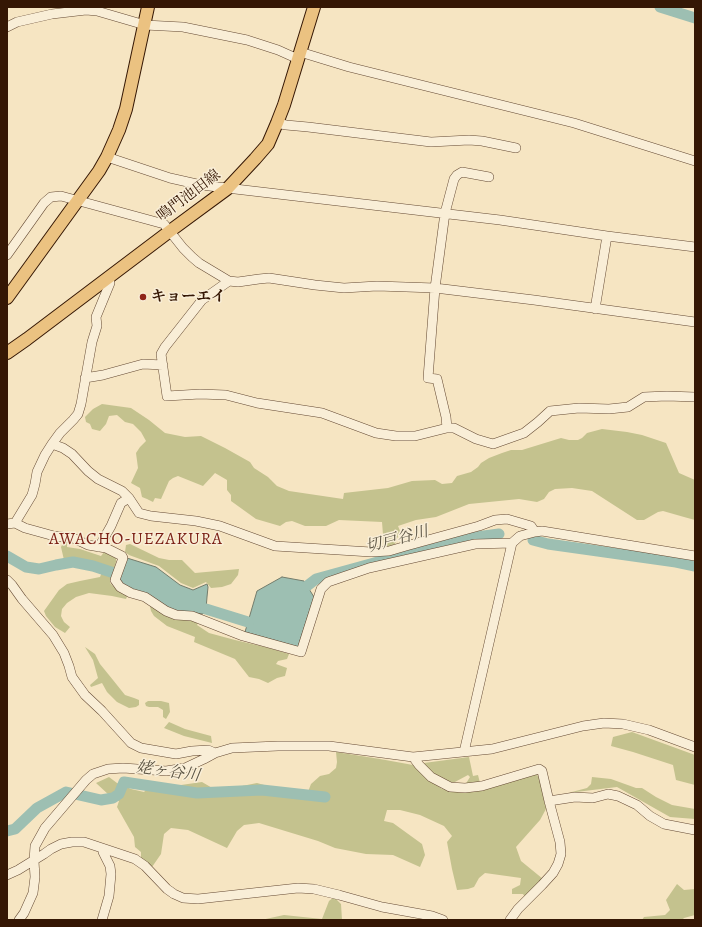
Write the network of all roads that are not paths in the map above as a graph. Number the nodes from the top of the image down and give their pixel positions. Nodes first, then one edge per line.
1 (148, 7) edge
2 (314, 7) edge
3 (145, 25) junction
4 (7, 27) edge
5 (299, 56) junction
6 (277, 123) junction
7 (516, 148) dead end
8 (106, 157) junction
9 (695, 161) edge
10 (489, 177) dead end
11 (227, 189) junction
12 (78, 201) junction
13 (445, 213) junction
14 (170, 231) junction
15 (607, 236) junction
16 (695, 247) edge
17 (7, 255) edge
18 (109, 277) junction
19 (229, 281) junction
20 (435, 288) junction
21 (7, 298) edge
22 (595, 309) junction
23 (695, 322) edge
24 (7, 353) edge
25 (163, 365) junction
26 (85, 378) junction
27 (695, 397) edge
28 (447, 428) junction
29 (52, 444) junction
30 (129, 498) junction
31 (11, 524) edge
32 (535, 532) junction
33 (512, 543) junction
34 (99, 547) junction
35 (695, 556) edge
36 (7, 580) edge
37 (695, 747) edge
38 (464, 752) junction
39 (215, 753) junction
40 (413, 757) junction
41 (548, 801) junction
42 (695, 830) edge
43 (103, 849) junction
44 (34, 861) junction
45 (7, 875) edge
46 (19, 920) edge
47 (102, 920) edge
48 (443, 920) edge
49 (510, 920) edge

1 - 3 main road
2 - 5 main road, 鳴門池田線
3 - 4 street
3 - 5 street
3 - 8 main road
5 - 6 main road, 鳴門池田線
5 - 9 street
6 - 7 street
6 - 11 main road, 鳴門池田線
8 - 11 street
8 - 12 main road
10 - 13 street
11 - 13 street
11 - 14 main road, 鳴門池田線
12 - 14 street
12 - 17 street
12 - 21 main road
13 - 15 street
13 - 20 street
14 - 18 main road, 鳴門池田線
14 - 19 street
15 - 16 street
15 - 22 street
18 - 24 main road, 鳴門池田線
18 - 26 street
19 - 20 street
19 - 25 street
20 - 22 street
20 - 28 street
22 - 23 street
25 - 26 street
25 - 28 street
26 - 29 street
27 - 28 street
29 - 30 street
29 - 31 street
30 - 32 street
30 - 34 street
31 - 34 street
32 - 33 street
32 - 35 street
33 - 34 street
33 - 38 street
36 - 39 street
37 - 38 street
38 - 40 street
39 - 40 street
39 - 44 street
40 - 41 street
41 - 42 street
41 - 49 street
43 - 44 street
43 - 47 street
43 - 48 street
44 - 45 street
44 - 46 street

